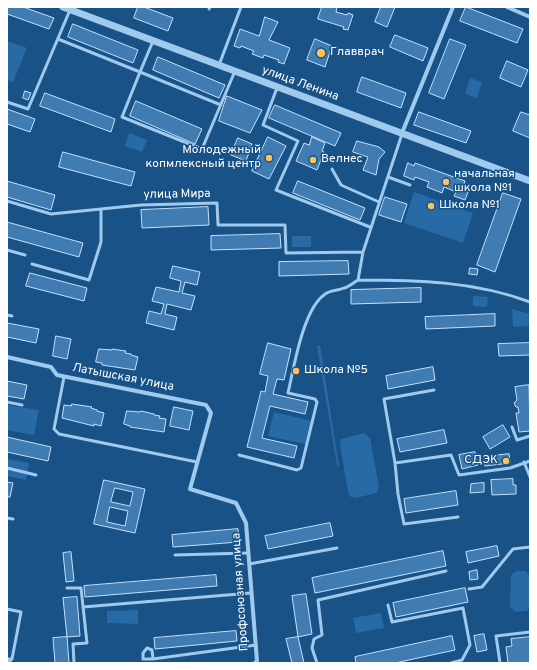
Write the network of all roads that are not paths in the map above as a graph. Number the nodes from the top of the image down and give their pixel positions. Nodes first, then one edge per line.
1 (241, 7) edge
2 (453, 7) edge
3 (507, 7) edge
4 (67, 8) edge
5 (530, 17) edge
6 (58, 39) junction
7 (153, 41) junction
8 (219, 65) junction
9 (235, 71) junction
10 (140, 72) junction
11 (277, 87) junction
12 (7, 102) edge
13 (221, 104) junction
14 (402, 133) junction
15 (332, 169) dead end
16 (388, 177) junction
17 (530, 181) edge
18 (410, 185) dead end
19 (7, 201) edge
20 (379, 202) junction
21 (102, 210) junction
22 (370, 227) junction
23 (7, 250) edge
24 (363, 252) junction
25 (25, 255) dead end
26 (32, 264) dead end
27 (358, 280) junction
28 (530, 302) edge
29 (7, 315) edge
30 (12, 316) dead end
31 (7, 357) edge
32 (64, 377) junction
33 (434, 390) dead end
34 (7, 402) edge
35 (22, 405) dead end
36 (211, 413) joint
37 (512, 427) dead end
38 (530, 436) edge
39 (239, 455) dead end
40 (530, 461) edge
41 (197, 462) junction
42 (524, 462) junction
43 (395, 463) junction
44 (7, 468) edge
45 (36, 474) dead end
46 (530, 477) edge
47 (458, 517) dead end
48 (7, 518) edge
49 (13, 519) dead end
50 (530, 547) edge
51 (337, 548) dead end
52 (248, 553) junction
53 (175, 555) dead end
54 (249, 564) junction
55 (446, 571) dead end
56 (67, 588) dead end
57 (469, 589) dead end
58 (251, 593) junction
59 (388, 605) dead end
60 (83, 607) junction
61 (7, 609) edge
62 (530, 632) edge
63 (256, 645) junction
64 (7, 658) edge
65 (12, 659) junction
66 (153, 659) dead end
67 (462, 662) edge
68 (8, 663) edge
69 (74, 663) edge
70 (255, 663) edge
71 (317, 663) edge
72 (451, 663) edge
73 (500, 663) edge

1 - 8 lane
2 - 14 street
3 - 5 street
4 - 6 lane
4 - 7 street, улица Ленина
6 - 10 lane
6 - 12 lane
7 - 8 street, улица Ленина
7 - 10 lane
8 - 9 street, улица Ленина
9 - 11 street, улица Ленина
9 - 13 lane
10 - 13 lane
10 - 13 lane
11 - 14 street, улица Ленина
11 - 22 lane
14 - 16 lane
14 - 17 street, улица Ленина
15 - 20 lane
16 - 18 lane
16 - 20 lane
19 - 21 lane, улица Мира
20 - 22 lane
21 - 24 lane, улица Мира
21 - 26 lane
22 - 24 lane
23 - 25 lane
24 - 27 lane
27 - 28 lane
27 - 39 lane
29 - 30 lane
31 - 32 street, Латышская улица
32 - 36 street, Латышская улица
32 - 41 lane
33 - 43 lane
34 - 35 lane
36 - 41 street, Профсоюзная улица
37 - 38 lane
40 - 42 lane
41 - 52 street, Профсоюзная улица
42 - 43 lane
42 - 46 lane
43 - 47 lane
44 - 45 lane
48 - 49 lane
50 - 57 lane
51 - 54 lane
52 - 53 lane
52 - 54 street, Профсоюзная улица
54 - 58 street, Профсоюзная улица
55 - 71 lane
56 - 60 lane
58 - 60 lane
58 - 63 street, Профсоюзная улица
59 - 67 lane
60 - 69 lane
61 - 65 lane
62 - 73 lane
63 - 66 lane
63 - 70 street, Профсоюзная улица
64 - 65 lane
65 - 68 lane
67 - 72 lane

